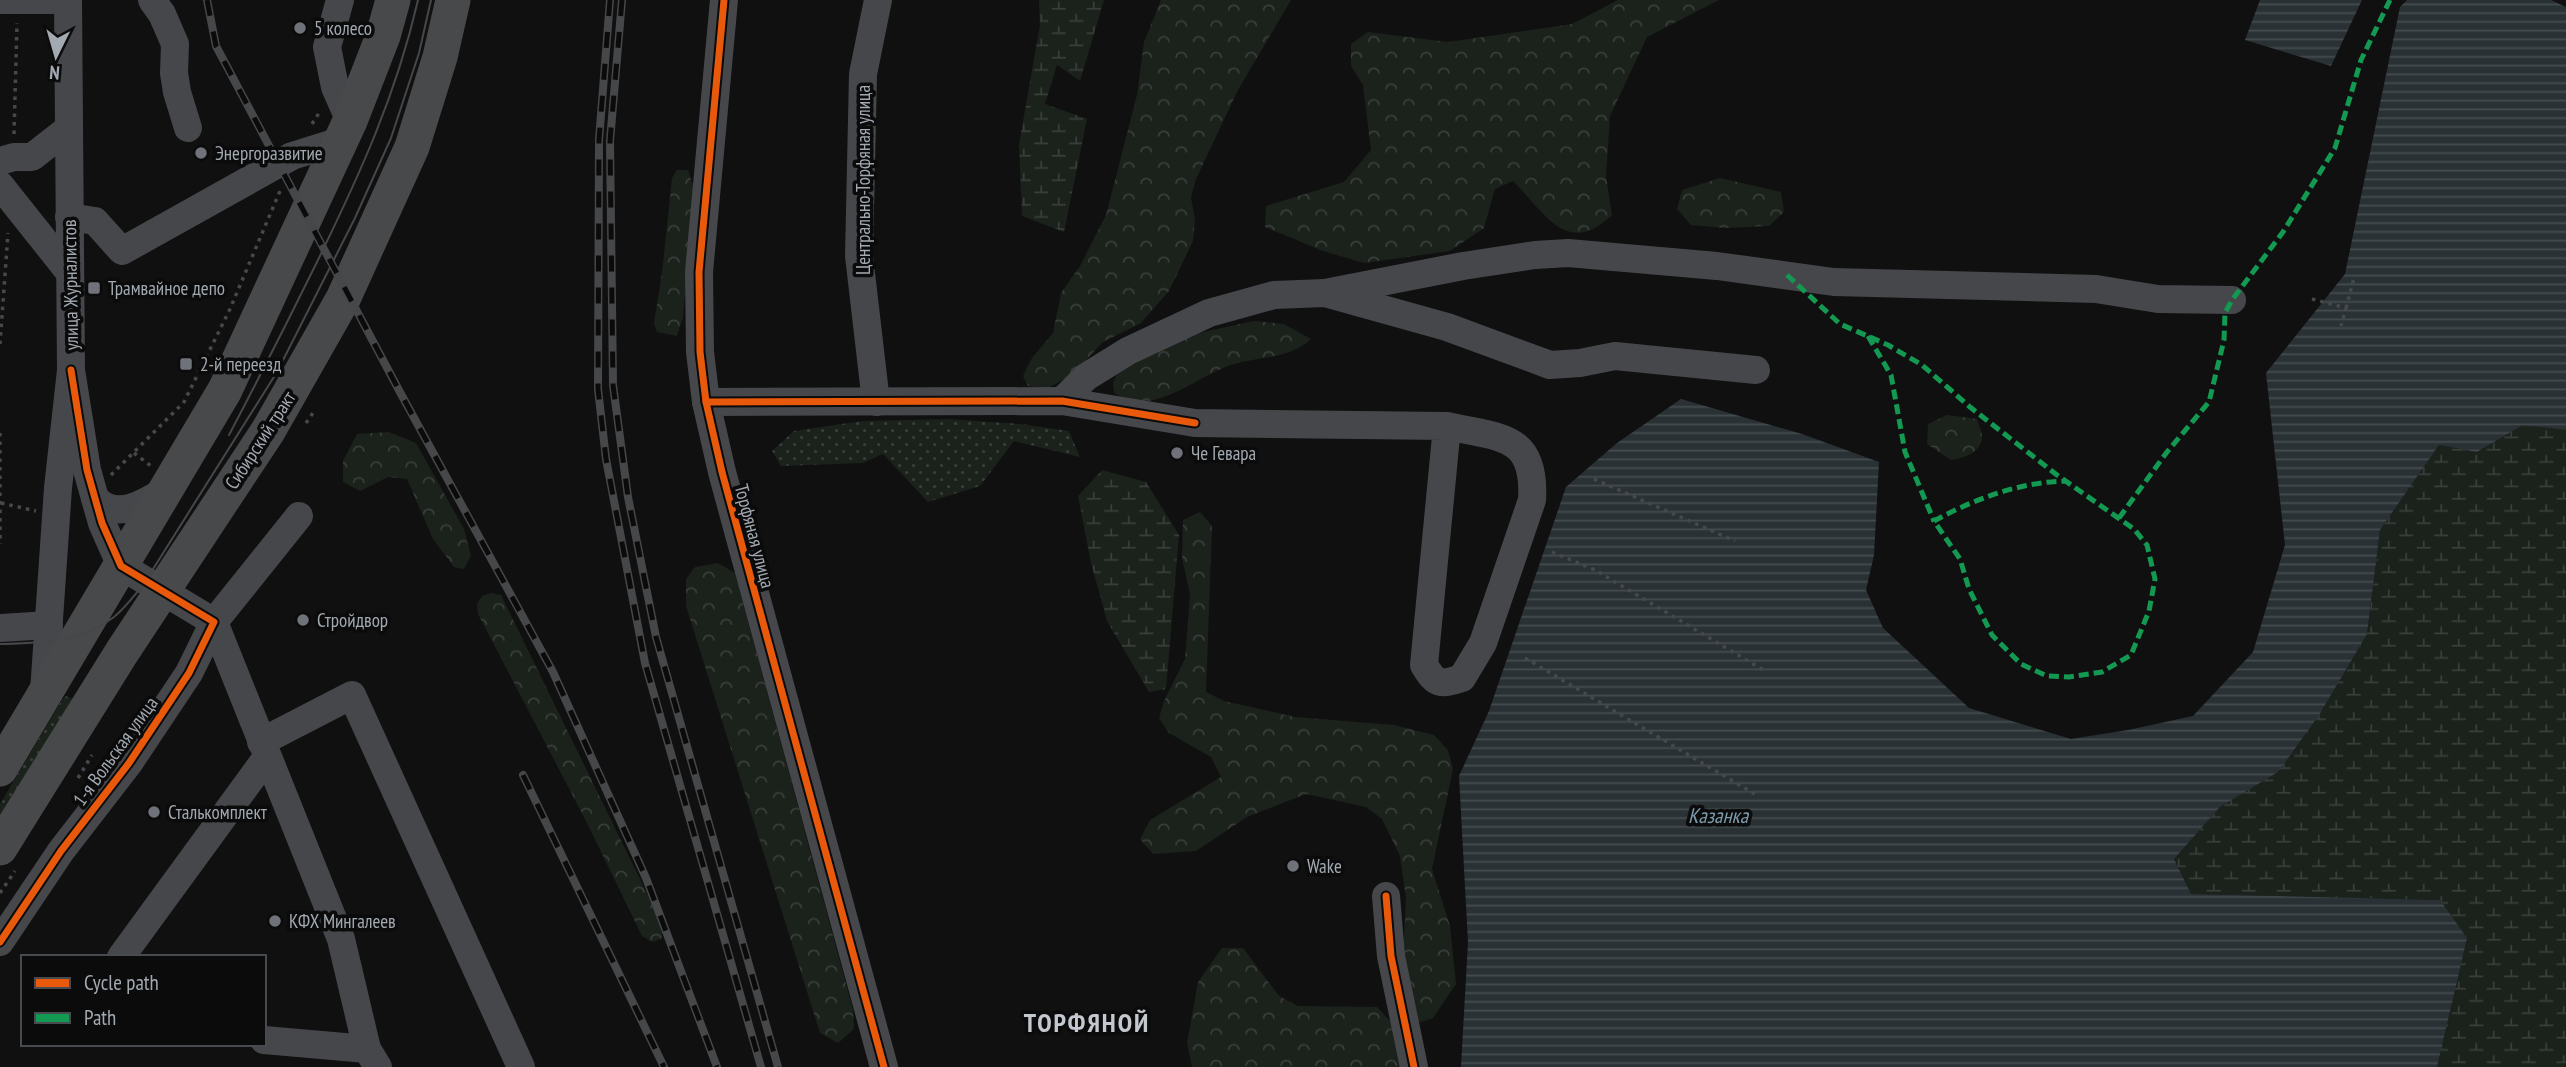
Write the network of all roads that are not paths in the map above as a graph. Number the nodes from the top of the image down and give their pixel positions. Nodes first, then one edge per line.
1 (0, 0) edge
2 (68, 0) edge
3 (152, 0) edge
4 (340, 0) edge
5 (393, 0) edge
6 (453, 0) edge
7 (724, 0) edge
8 (878, 0) edge
9 (188, 128) dead end
10 (68, 129) junction
11 (345, 131) junction
12 (0, 161) edge
13 (0, 185) edge
14 (69, 217) junction
15 (70, 273) junction
16 (1325, 293) junction
17 (2232, 300) dead end
18 (71, 370) junction
19 (1756, 370) dead end
20 (1062, 401) junction
21 (706, 402) junction
22 (876, 402) junction
23 (1447, 426) junction
24 (161, 480) junction
25 (94, 495) junction
26 (299, 516) dead end
27 (121, 566) junction
28 (164, 590) junction
29 (214, 622) junction
30 (49, 625) junction
31 (0, 628) edge
32 (44, 694) junction
33 (264, 749) junction
34 (0, 769) edge
35 (0, 848) edge
36 (1387, 896) dead end
37 (0, 942) edge
38 (122, 955) edge
39 (266, 1040) edge
40 (372, 1058) edge
41 (521, 1067) edge
42 (884, 1067) edge
43 (1414, 1067) edge

1 - 2 street
2 - 10 street, улица Журналистов
3 - 9 street
4 - 11 street
5 - 11 main road
6 - 28 main road, Сибирский тракт
7 - 21 street, Торфяная улица
8 - 22 street, Центрально-Торфяная улица
10 - 12 street
10 - 14 street, улица Журналистов
11 - 14 street
11 - 24 main road
13 - 15 street
14 - 15 street, улица Журналистов
15 - 18 street, улица Журналистов
16 - 17 street
16 - 19 street
16 - 20 street
18 - 25 street
18 - 30 street, улица Журналистов
20 - 22 street
20 - 23 street
21 - 22 street
21 - 42 street, Торфяная улица
23 - 23 street
24 - 25 street
24 - 27 main road
25 - 27 street
26 - 29 street, 1-я Вольская улица
27 - 28 street
27 - 32 main road
28 - 29 street
28 - 35 main road, Сибирский тракт
29 - 33 street
29 - 37 street, 1-я Вольская улица
30 - 31 street
30 - 32 street, улица Журналистов
32 - 34 main road
33 - 38 street
33 - 40 street
33 - 41 street
36 - 43 street
39 - 40 street

